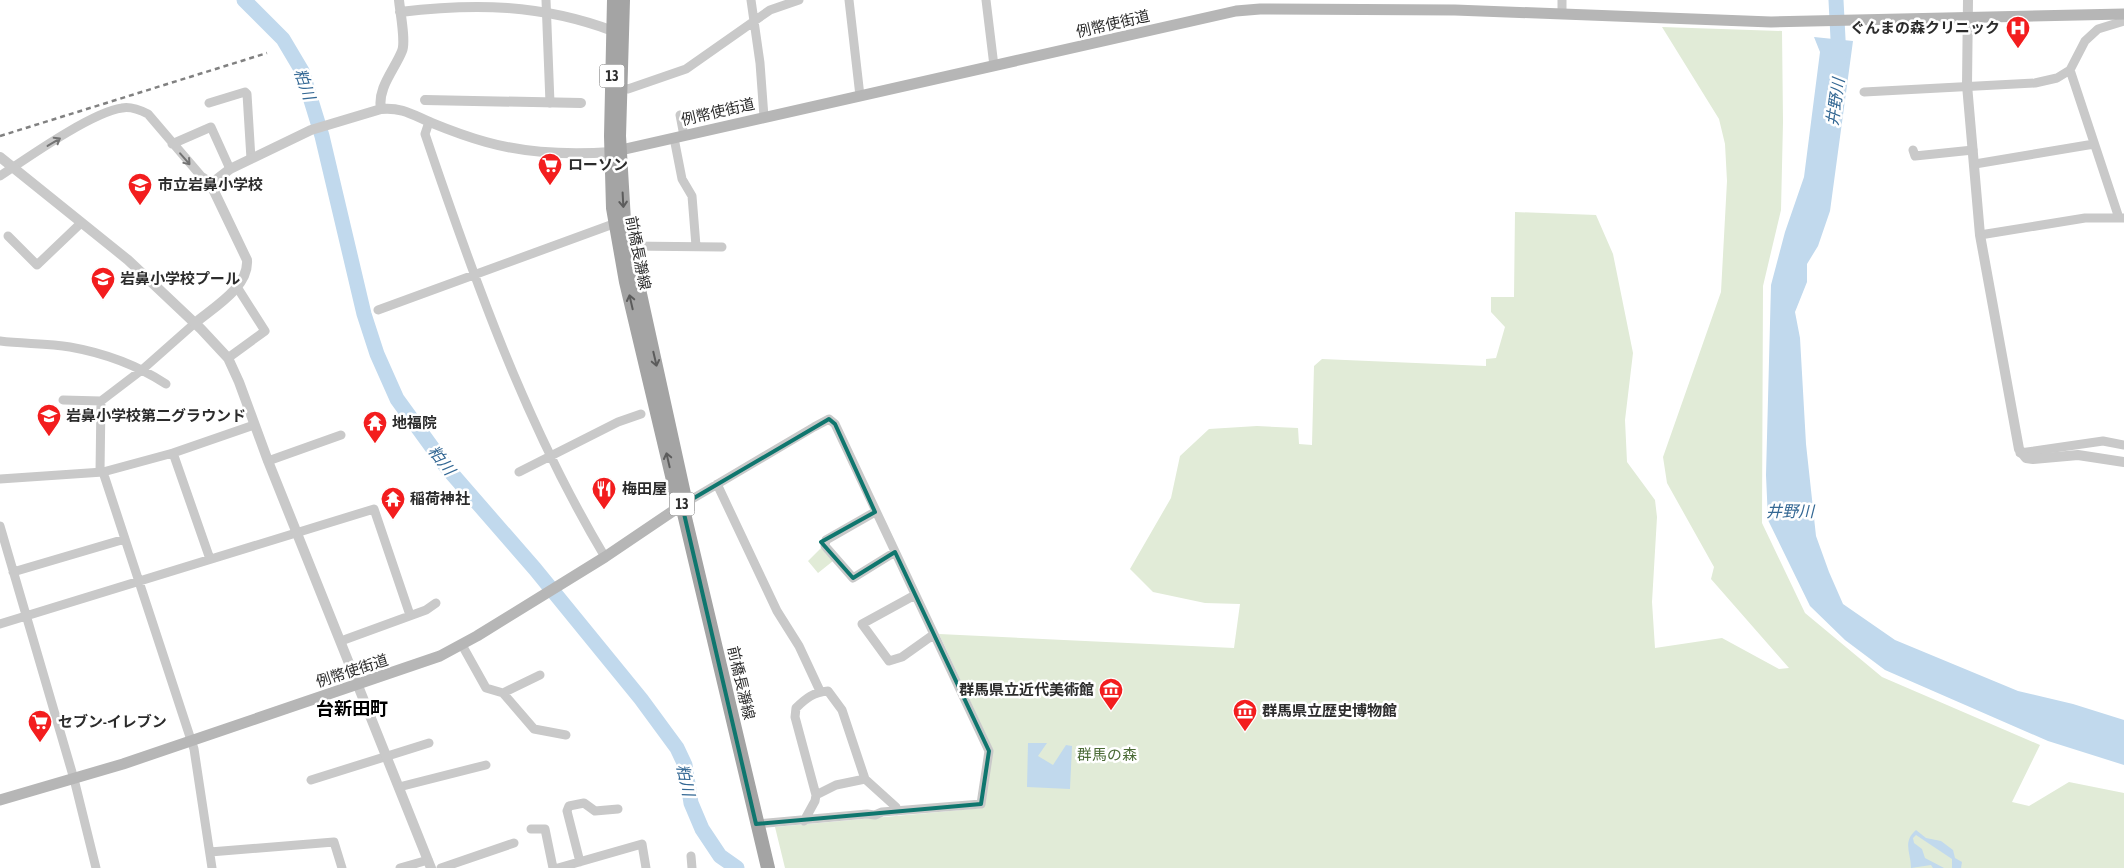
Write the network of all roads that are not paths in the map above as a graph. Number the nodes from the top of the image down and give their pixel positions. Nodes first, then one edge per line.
1 (399, 0) edge
2 (546, 0) edge
3 (614, 0) edge
4 (623, 0) edge
5 (751, 0) edge
6 (799, 0) edge
7 (849, 0) edge
8 (986, 0) edge
9 (1562, 0) edge
10 (1968, 0) edge
11 (1260, 4) edge
12 (1455, 5) edge
13 (400, 12) junction
14 (546, 13) junction
15 (1562, 14) junction
16 (2124, 14) edge
17 (1968, 17) junction
18 (2124, 21) edge
19 (752, 24) junction
20 (613, 31) junction
21 (994, 66) junction
22 (2070, 70) junction
23 (1967, 85) junction
24 (621, 87) junction
25 (1864, 92) dead end
26 (860, 96) junction
27 (424, 100) dead end
28 (210, 103) dead end
29 (550, 103) junction
30 (581, 103) dead end
31 (381, 109) junction
32 (680, 115) dead end
33 (764, 117) junction
34 (429, 122) junction
35 (679, 137) junction
36 (172, 144) junction
37 (2094, 144) junction
38 (1913, 150) dead end
39 (1973, 150) junction
40 (616, 152) junction
41 (0, 157) edge
42 (251, 159) junction
43 (1974, 164) junction
44 (12, 168) junction
45 (230, 169) junction
46 (0, 176) edge
47 (212, 182) junction
48 (2121, 218) edge
49 (81, 223) junction
50 (616, 223) junction
51 (1980, 235) junction
52 (8, 236) dead end
53 (629, 246) junction
54 (696, 246) junction
55 (722, 247) dead end
56 (473, 275) junction
57 (237, 287) junction
58 (378, 310) dead end
59 (195, 323) junction
60 (0, 341) edge
61 (228, 358) junction
62 (143, 369) junction
63 (166, 384) dead end
64 (63, 400) dead end
65 (101, 401) junction
66 (641, 414) dead end
67 (254, 425) junction
68 (341, 436) dead end
69 (2124, 445) edge
70 (2020, 453) junction
71 (173, 454) junction
72 (552, 456) junction
73 (268, 460) junction
74 (2124, 462) edge
75 (102, 472) junction
76 (519, 472) dead end
77 (0, 479) edge
78 (717, 484) junction
79 (682, 505) junction
80 (875, 512) junction
81 (0, 526) edge
82 (297, 533) junction
83 (125, 539) junction
84 (895, 552) junction
85 (605, 557) junction
86 (210, 559) junction
87 (13, 572) junction
88 (139, 581) junction
89 (915, 595) junction
90 (436, 603) dead end
91 (410, 615) junction
92 (26, 616) junction
93 (0, 624) edge
94 (933, 635) junction
95 (341, 641) junction
96 (462, 645) junction
97 (540, 675) dead end
98 (358, 684) junction
99 (820, 691) junction
100 (503, 693) junction
101 (566, 735) dead end
102 (192, 740) junction
103 (429, 743) dead end
104 (387, 756) junction
105 (486, 765) dead end
106 (74, 779) junction
107 (866, 779) junction
108 (311, 780) dead end
109 (399, 786) junction
110 (816, 795) junction
111 (0, 800) edge
112 (618, 809) dead end
113 (897, 812) junction
114 (804, 821) junction
115 (756, 824) junction
116 (531, 829) dead end
117 (514, 843) dead end
118 (210, 852) junction
119 (691, 856) dead end
120 (580, 862) junction
121 (430, 864) edge
122 (767, 866) edge
123 (96, 868) edge
124 (212, 868) edge
125 (342, 868) edge
126 (400, 868) edge
127 (441, 868) edge
128 (553, 868) edge
129 (558, 868) edge
130 (646, 868) edge
131 (692, 868) edge

1 - 13 street
2 - 14 street
3 - 20 main road, 前橋長瀞線 / 13
4 - 24 main road, 前橋長瀞線 / 13
5 - 19 street
6 - 19 street
7 - 26 street
8 - 21 street
9 - 15 street
10 - 17 street
11 - 12 main road, 例幣使街道
11 - 21 main road, 例幣使街道
12 - 15 main road, 例幣使街道
13 - 14 street
13 - 31 street
14 - 20 street
14 - 29 street
15 - 17 main road, 例幣使街道
16 - 17 main road
17 - 23 street
18 - 22 street
19 - 24 street
19 - 33 street
20 - 40 main road, 前橋長瀞線 / 13
21 - 26 main road, 例幣使街道
22 - 23 street
22 - 37 street
23 - 25 street
23 - 39 street
24 - 40 main road, 前橋長瀞線 / 13
26 - 33 main road, 例幣使街道
27 - 29 street
28 - 42 street
29 - 30 street
31 - 34 street
31 - 42 street
32 - 35 street
33 - 35 main road, 例幣使街道
34 - 40 street
34 - 56 street
35 - 40 main road, 例幣使街道
35 - 54 street
44 -> 36 street
36 - 45 street
36 -> 47 street
37 - 43 street
37 - 48 street
38 - 39 street
39 - 43 street
40 - 50 main road, 前橋長瀞線 / 13
40 -> 53 main road, 前橋長瀞線 / 13
41 - 44 street
42 - 45 street
43 - 51 street
44 - 46 street
44 - 49 street
45 - 47 street
47 - 57 street
48 - 51 street
49 - 52 street
49 - 59 street
50 - 56 street
79 -> 50 main road, 前橋長瀞線 / 13
51 - 70 street
53 - 54 street
53 -> 79 main road, 前橋長瀞線 / 13
54 - 55 street
56 - 58 street
56 - 72 street
57 - 59 street
57 - 61 street
59 - 61 street
59 - 62 street
60 - 62 street
61 - 67 street
62 - 63 street
62 - 65 street
64 - 65 street
65 - 75 street
66 - 72 street
67 - 71 street
67 - 73 street
68 - 73 street
69 - 70 street
70 - 74 street
71 - 75 street
71 - 86 street
72 - 76 street
72 - 85 street
73 - 82 street
75 - 77 street
75 - 83 street
78 - 79 street
78 - 80 street
78 - 99 street
79 - 85 main road, 例幣使街道
79 - 115 main road, 前橋長瀞線 / 13
80 - 84 street
80 - 84 street
81 - 87 street
82 - 86 street
82 - 91 street
82 - 95 street
83 - 87 street
83 - 88 street
84 - 89 street
85 - 96 main road, 例幣使街道
86 - 88 street
87 - 92 street
88 - 92 street
88 - 102 street
89 - 94 street
89 - 94 street
90 - 91 street
91 - 95 street
92 - 93 street
92 - 106 street
94 - 113 street
95 - 98 street
96 - 98 main road, 例幣使街道
96 - 100 street
97 - 100 street
98 - 102 main road, 例幣使街道
98 - 104 street
99 - 107 street
99 - 110 street
100 - 101 street
102 - 106 main road, 例幣使街道
102 - 118 street
103 - 104 street
104 - 108 street
104 - 109 street
105 - 109 street
106 - 111 main road, 例幣使街道
106 - 123 street
107 - 110 street
107 - 113 street
109 - 121 street
110 - 114 street
112 - 120 street
113 - 114 street
114 - 115 street
115 - 122 main road, 前橋長瀞線 / 13
116 - 128 street
117 - 127 street
118 - 124 street
118 - 125 street
119 - 131 street
120 - 129 street
120 - 130 street
121 - 126 street

